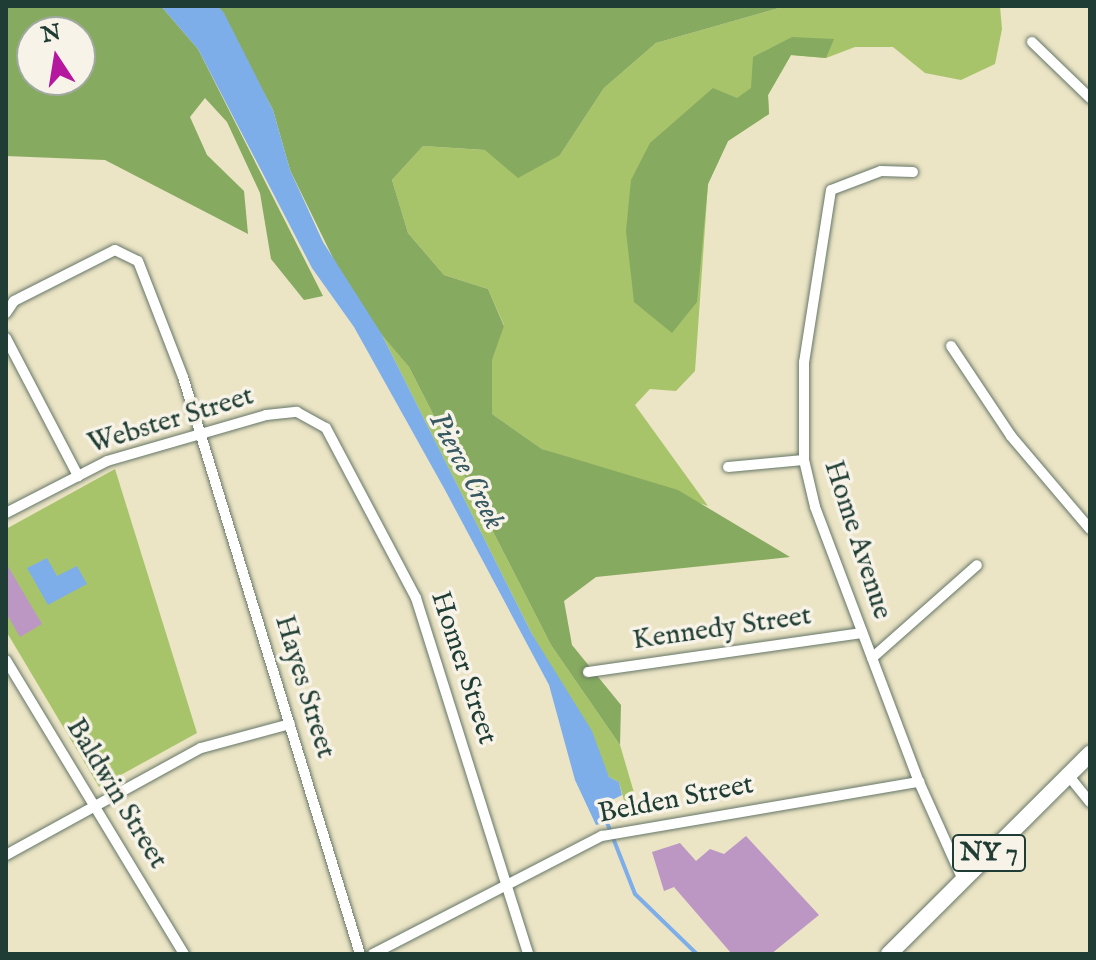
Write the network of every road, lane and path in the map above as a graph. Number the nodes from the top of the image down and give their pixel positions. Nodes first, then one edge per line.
1 (1032, 42) dead end
2 (1090, 98) edge
3 (913, 172) dead end
4 (6, 313) edge
5 (6, 338) edge
6 (951, 346) dead end
7 (311, 417) joint
8 (200, 434) junction
9 (804, 460) junction
10 (728, 467) dead end
11 (78, 476) junction
12 (6, 513) edge
13 (1090, 529) edge
14 (977, 565) dead end
15 (862, 633) junction
16 (872, 658) junction
17 (6, 660) edge
18 (588, 672) dead end
19 (290, 724) junction
20 (1090, 754) edge
21 (1068, 775) junction
22 (919, 782) junction
23 (1090, 802) edge
24 (96, 807) junction
25 (6, 855) edge
26 (963, 880) junction
27 (506, 885) junction
28 (184, 954) edge
29 (360, 954) edge
30 (373, 954) edge
31 (528, 954) edge
32 (889, 954) edge

1 - 2 street
3 - 9 street, Home Avenue
4 - 8 street, Hayes Street
5 - 11 street
6 - 13 street
7 - 8 street, Webster Street
7 - 27 street, Homer Street
8 - 11 street, Webster Street
8 - 19 street, Hayes Street
9 - 10 street
9 - 15 street, Home Avenue
11 - 12 street, Webster Street
14 - 16 street
15 - 16 street, Home Avenue
15 - 18 street, Kennedy Street
16 - 22 street, Home Avenue
17 - 24 street, Baldwin Street
19 - 24 street
19 - 29 street, Hayes Street
20 - 21 main road, NY 7
21 - 23 street
21 - 26 main road, NY 7
22 - 26 street, Home Avenue
22 - 27 street, Belden Street
24 - 25 street
24 - 28 street, Baldwin Street
26 - 32 main road, NY 7
27 - 30 street, Belden Street
27 - 31 street, Homer Street

